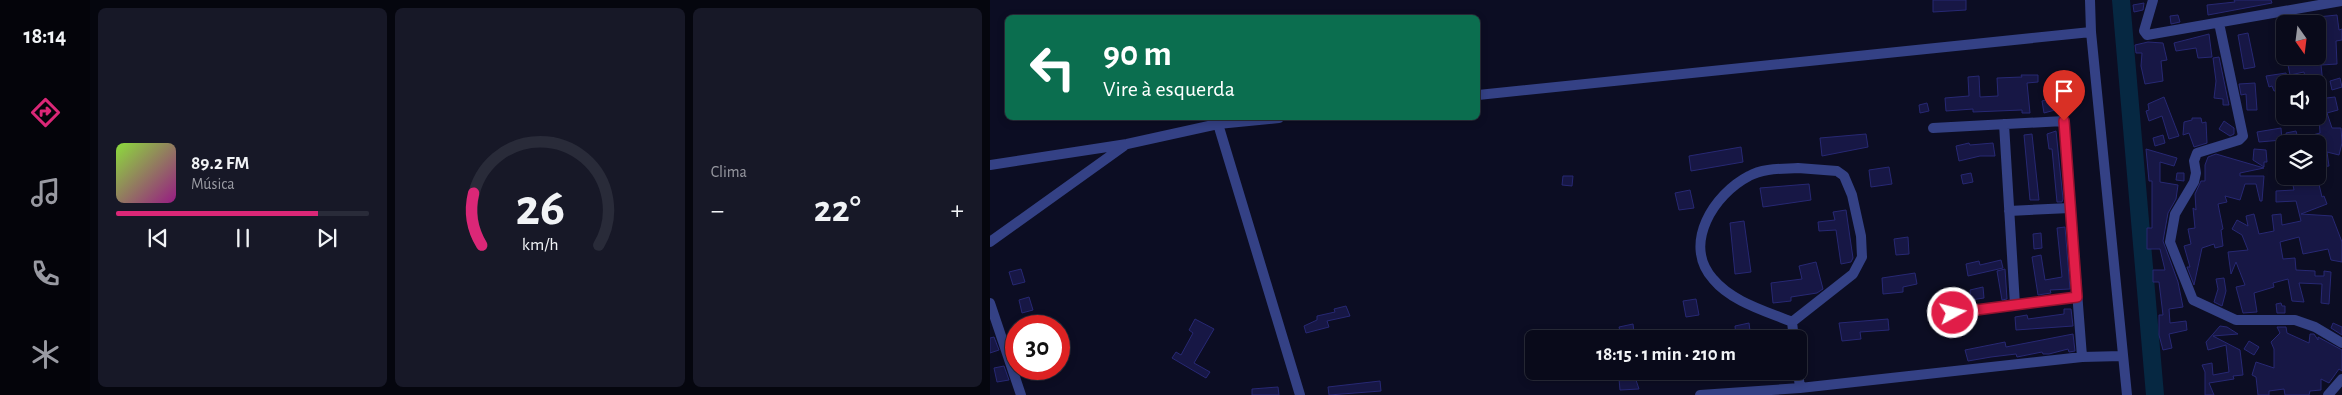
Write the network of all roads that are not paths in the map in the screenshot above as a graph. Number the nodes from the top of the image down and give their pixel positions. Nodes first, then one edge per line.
1 (2090, 0) edge
2 (2152, 0) edge
3 (2342, 0) edge
4 (2219, 23) junction
5 (2091, 32) junction
6 (1480, 95) edge
7 (1259, 120) edge
8 (1218, 124) junction
9 (2004, 124) junction
10 (1933, 128) dead end
11 (1127, 144) junction
12 (990, 165) edge
13 (2070, 208) junction
14 (2009, 210) junction
15 (990, 242) edge
16 (2077, 297) junction
17 (990, 303) edge
18 (2015, 305) junction
19 (1953, 313) dead end
20 (1792, 322) junction
21 (1793, 330) edge
22 (2342, 343) edge
23 (2122, 356) junction
24 (2082, 357) junction
25 (2342, 378) edge
26 (1799, 380) edge
27 (1800, 388) junction
28 (1021, 395) edge
29 (1300, 395) edge
30 (1700, 395) edge
31 (2127, 395) edge
32 (2328, 395) edge

1 - 5 street
2 - 4 street
3 - 4 street
4 - 22 street
5 - 6 street
5 - 23 street
7 - 8 street
8 - 11 street
8 - 29 street
9 - 10 street
9 - 13 street
9 - 14 street
11 - 12 street
11 - 15 street
13 - 14 street
13 - 16 street
14 - 18 street
16 - 18 street
16 - 24 street
17 - 28 street
18 - 19 street
20 - 20 street
20 - 21 street
23 - 24 street
23 - 31 street
24 - 27 street
25 - 32 street
26 - 27 street
27 - 30 street

